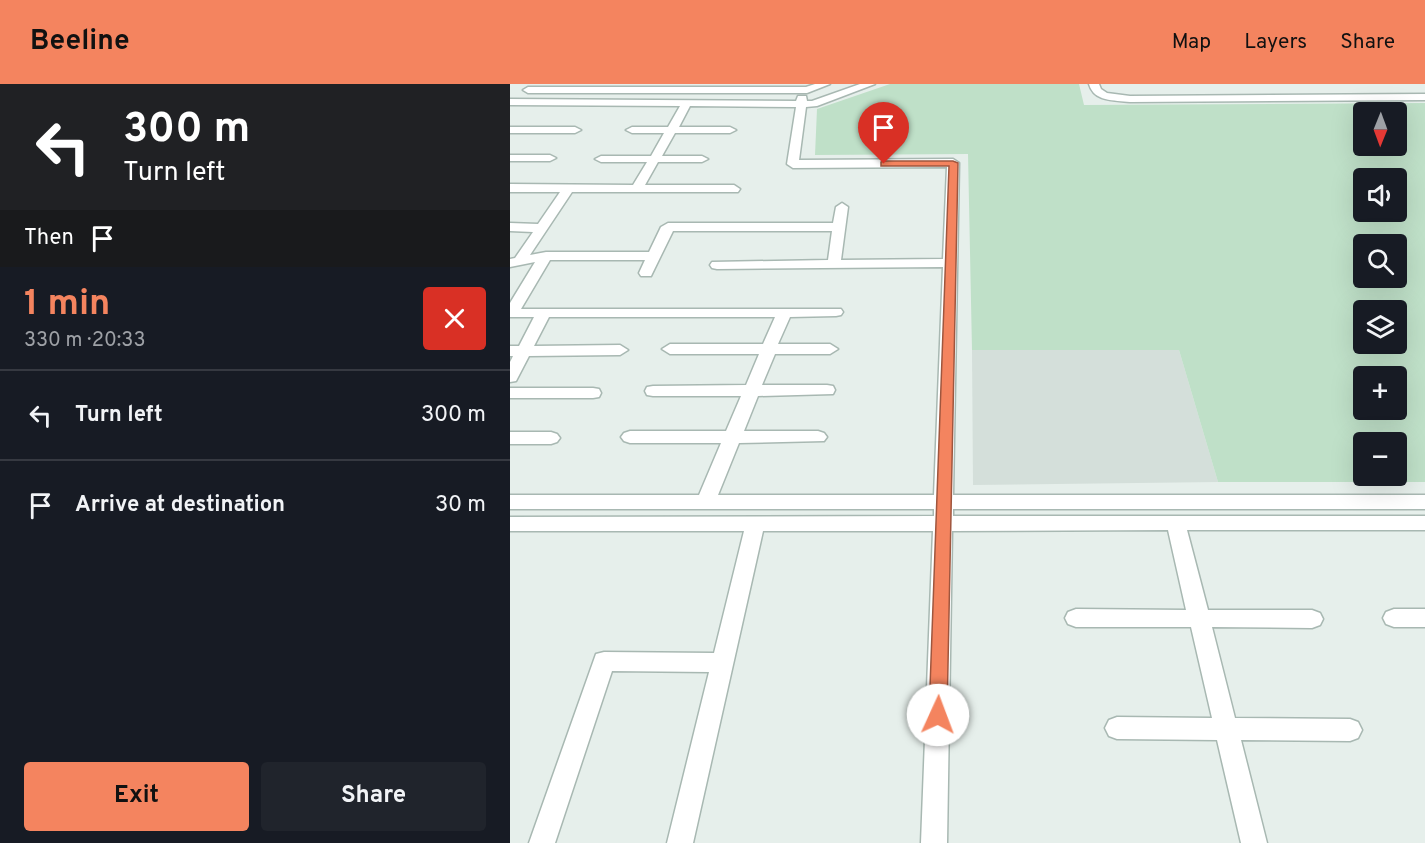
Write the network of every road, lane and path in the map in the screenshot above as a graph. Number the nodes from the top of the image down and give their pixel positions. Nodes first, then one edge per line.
1 (825, 84) edge
2 (850, 84) edge
3 (870, 84) edge
4 (1094, 84) edge
5 (1262, 84) edge
6 (719, 87) edge
7 (521, 90) dead end
8 (634, 90) edge
9 (1270, 97) junction
10 (1425, 97) edge
11 (510, 100) edge
12 (801, 101) junction
13 (534, 102) junction
14 (687, 103) junction
15 (510, 130) edge
16 (574, 130) dead end
17 (632, 130) dead end
18 (671, 130) junction
19 (730, 130) dead end
20 (510, 158) edge
21 (550, 158) dead end
22 (601, 159) dead end
23 (655, 159) junction
24 (702, 159) dead end
25 (510, 188) edge
26 (569, 188) junction
27 (638, 189) junction
28 (734, 189) dead end
29 (842, 207) dead end
30 (840, 227) junction
31 (510, 228) edge
32 (542, 228) junction
33 (546, 256) junction
34 (654, 256) junction
35 (514, 263) edge
36 (950, 263) junction
37 (834, 264) junction
38 (717, 266) dead end
39 (646, 273) dead end
40 (783, 312) junction
41 (836, 312) dead end
42 (510, 313) edge
43 (544, 313) junction
44 (768, 349) junction
45 (830, 349) dead end
46 (620, 350) dead end
47 (670, 350) dead end
48 (517, 351) edge
49 (510, 377) edge
50 (827, 390) dead end
51 (653, 391) dead end
52 (752, 391) junction
53 (510, 393) edge
54 (593, 393) dead end
55 (630, 437) dead end
56 (733, 437) junction
57 (818, 437) dead end
58 (510, 438) edge
59 (551, 438) dead end
60 (510, 502) edge
61 (706, 502) junction
62 (944, 502) junction
63 (1425, 502) edge
64 (1425, 523) edge
65 (510, 524) edge
66 (755, 524) junction
67 (944, 524) junction
68 (1176, 524) junction
69 (1076, 618) dead end
70 (1394, 618) dead end
71 (1425, 618) edge
72 (1199, 619) junction
73 (1312, 619) dead end
74 (723, 663) junction
75 (1117, 728) dead end
76 (1226, 729) junction
77 (1350, 730) dead end
78 (543, 843) edge
79 (680, 843) edge
80 (934, 843) edge
81 (1254, 843) edge

1 - 6 street
2 - 12 street
3 - 12 street
4 - 9 street
5 - 9 street
6 - 8 street
7 - 8 street
8 - 11 street
8 - 12 street
9 - 10 street
11 - 13 street
12 - 14 street
12 - 36 street
13 - 14 street
13 - 15 street
14 - 18 street
15 - 16 street
17 - 18 street
18 - 19 street
18 - 23 street
20 - 21 street
22 - 23 street
23 - 24 street
23 - 27 street
25 - 26 street
26 - 27 street
26 - 32 street
27 - 28 street
29 - 30 street
30 - 34 street
30 - 37 street
31 - 32 street
32 - 35 street
33 - 34 street
33 - 35 street
33 - 42 street
34 - 39 street
36 - 37 street
36 - 62 street
37 - 38 street
40 - 41 street
40 - 43 street
40 - 44 street
42 - 43 street
43 - 48 street
44 - 45 street
44 - 47 street
44 - 52 street
46 - 48 street
48 - 49 street
50 - 52 street
51 - 52 street
52 - 56 street
53 - 54 street
55 - 56 street
56 - 57 street
56 - 61 street
58 - 59 street
60 - 61 street
61 - 62 street
62 - 63 street
62 - 67 street
64 - 68 street
65 - 66 street
66 - 67 street
66 - 74 street
67 - 68 street
67 - 80 street
68 - 72 street
69 - 72 street
70 - 71 street
72 - 73 street
72 - 76 street
74 - 78 street
74 - 79 street
75 - 76 street
76 - 77 street
76 - 81 street

